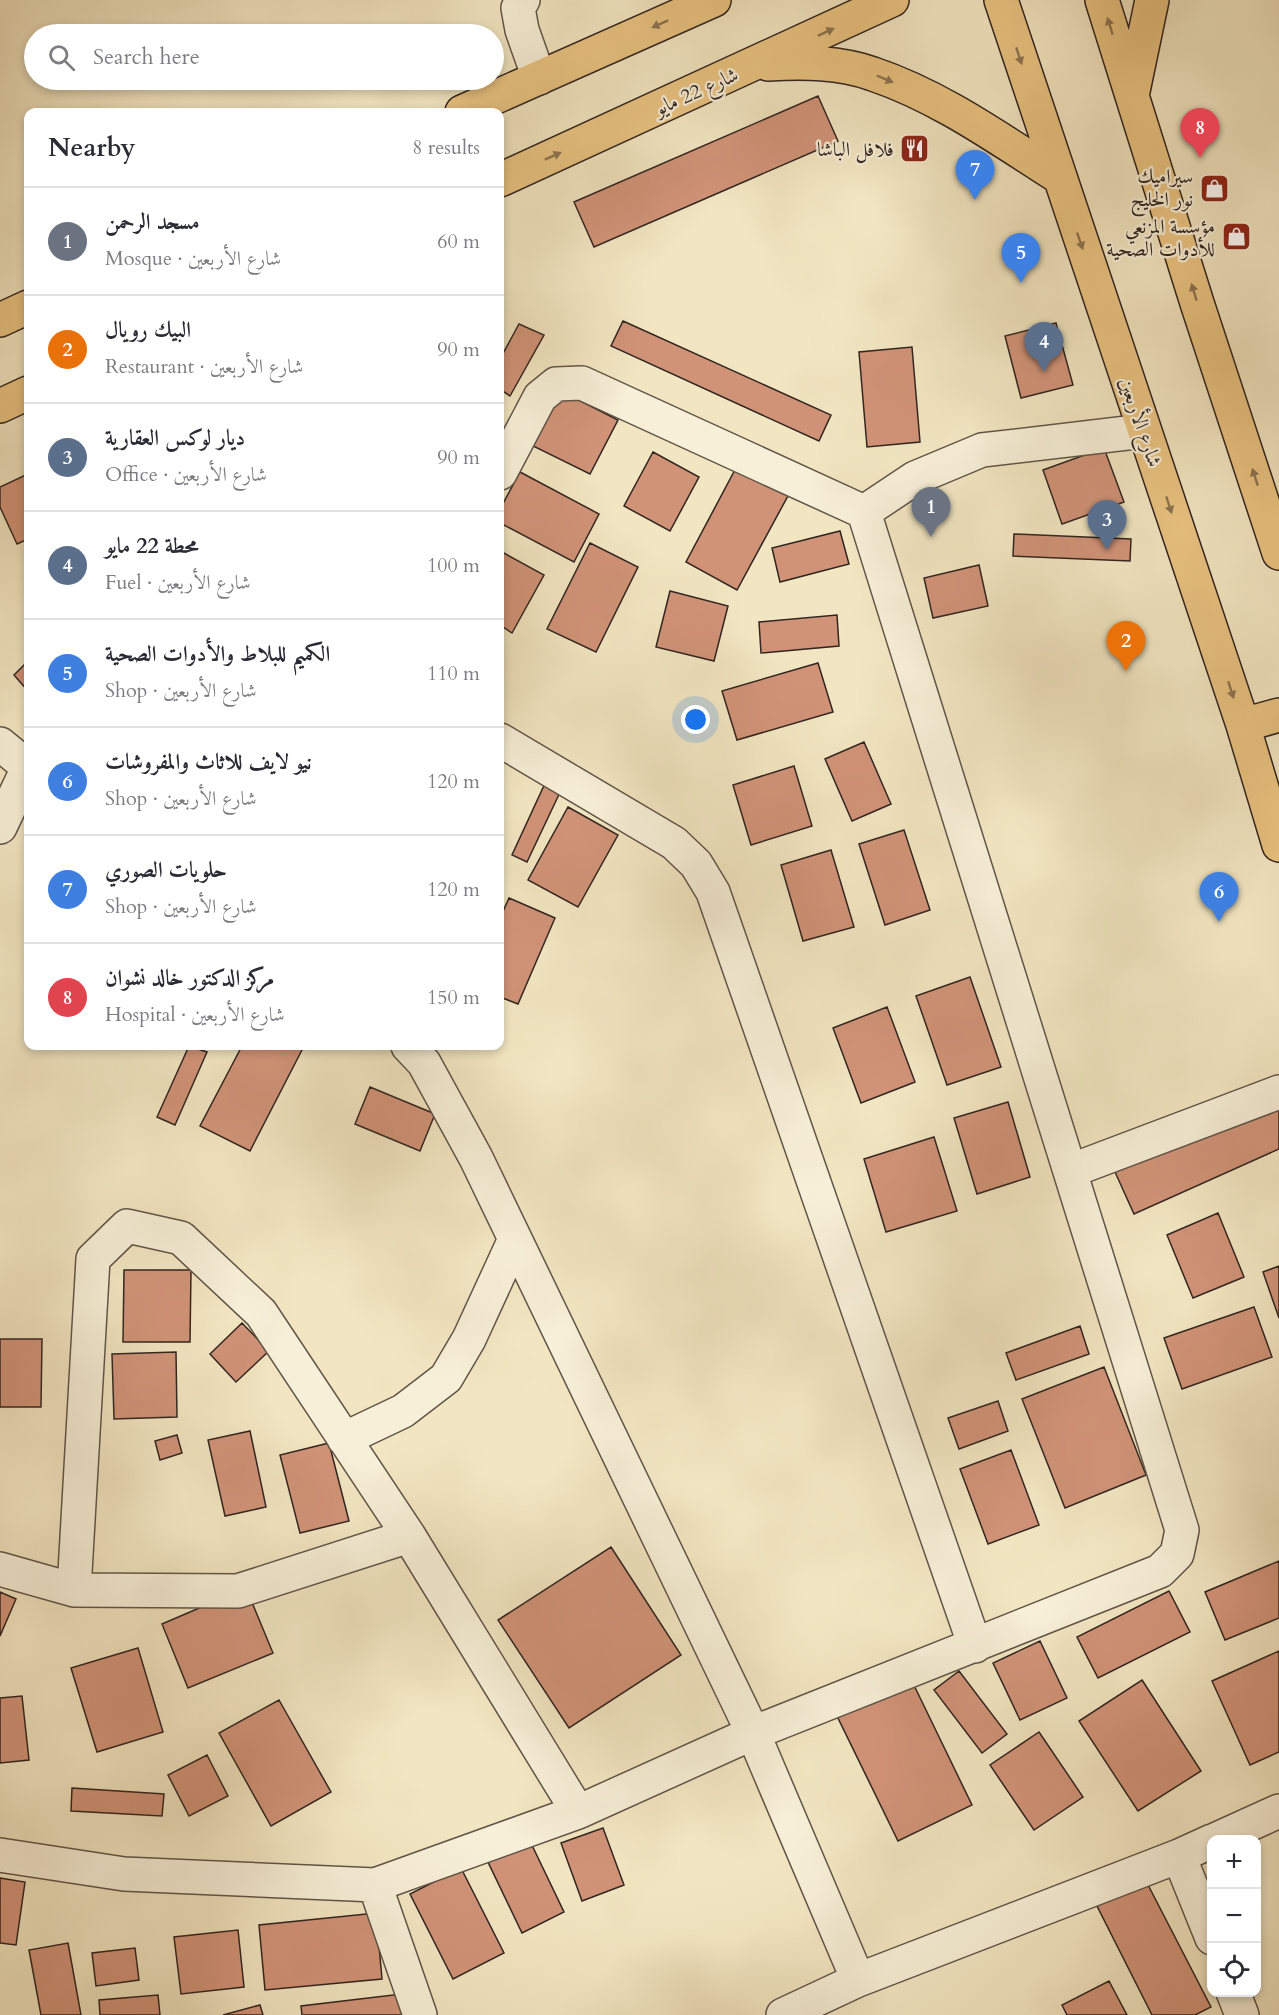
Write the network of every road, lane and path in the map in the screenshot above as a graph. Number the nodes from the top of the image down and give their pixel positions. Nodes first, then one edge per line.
1 (523, 0) edge
2 (714, 0) edge
3 (892, 0) edge
4 (1001, 0) edge
5 (1102, 0) edge
6 (1152, 0) edge
7 (755, 64) junction
8 (539, 78) junction
9 (1132, 96) junction
10 (471, 108) edge
11 (1059, 177) junction
12 (504, 178) edge
13 (24, 309) edge
14 (0, 320) edge
15 (24, 395) edge
16 (0, 406) edge
17 (1144, 431) junction
18 (504, 465) edge
19 (864, 512) junction
20 (1279, 553) edge
21 (1279, 715) edge
22 (1243, 725) junction
23 (504, 742) edge
24 (0, 744) edge
25 (24, 765) edge
26 (24, 776) edge
27 (0, 827) edge
28 (1279, 845) edge
29 (412, 1050) edge
30 (1279, 1092) edge
31 (1070, 1171) junction
32 (515, 1239) junction
33 (344, 1438) junction
34 (409, 1536) junction
35 (0, 1569) edge
36 (74, 1590) junction
37 (975, 1646) junction
38 (753, 1733) junction
39 (1279, 1811) edge
40 (578, 1812) junction
41 (1224, 1835) edge
42 (1207, 1843) edge
43 (0, 1855) edge
44 (1179, 1856) junction
45 (375, 1885) junction
46 (1207, 1926) edge
47 (858, 1980) junction
48 (1235, 1997) edge
49 (420, 2015) edge
50 (783, 2015) edge
51 (1242, 2015) edge

1 - 8 street
2 -> 8 main road
7 -> 3 main road, شارع 22 مايو
4 -> 11 main road, شارع الأربعين
9 -> 5 main road
6 - 9 main road
7 -> 11 main road
12 -> 7 main road, شارع 22 مايو
8 - 10 main road
20 -> 9 main road
11 -> 17 main road, شارع الأربعين
13 - 14 main road
15 - 16 main road
17 - 19 street
17 -> 22 main road, شارع الأربعين
18 - 19 street
19 - 31 street
21 - 22 main road
22 - 28 main road, شارع الأربعين
23 - 37 street
24 - 25 street
26 - 27 street
29 - 32 street
30 - 31 street
31 - 37 street
32 - 33 street
32 - 38 street
33 - 34 street
33 - 36 street
34 - 36 street
34 - 40 street
35 - 36 street
37 - 38 street
38 - 40 street
38 - 47 street
39 - 41 street
40 - 45 street
42 - 44 street
43 - 45 street
44 - 46 street
44 - 47 street
45 - 49 street
47 - 50 street
48 - 51 street

